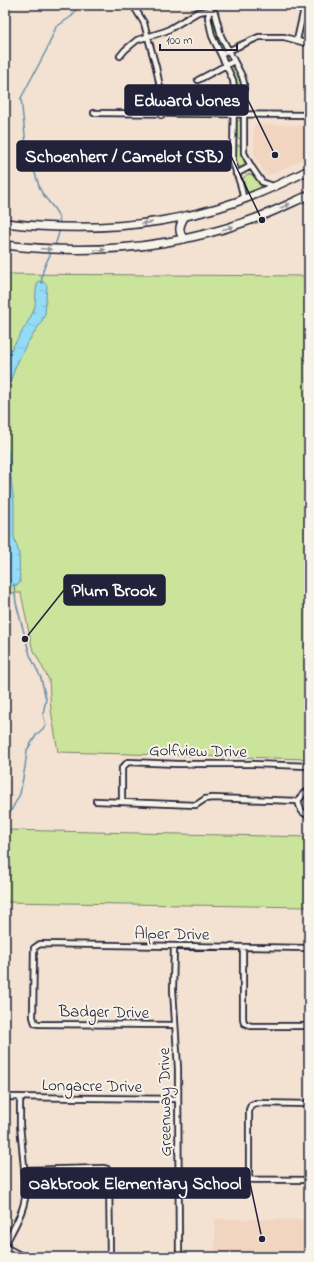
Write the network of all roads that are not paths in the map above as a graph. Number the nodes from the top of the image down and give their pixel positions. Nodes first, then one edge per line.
1 (133, 5) edge
2 (305, 5) edge
3 (211, 7) edge
4 (148, 36) junction
5 (297, 40) junction
6 (309, 44) edge
7 (228, 50) junction
8 (221, 54) junction
9 (120, 56) dead end
10 (309, 59) edge
11 (234, 61) junction
12 (226, 65) junction
13 (309, 71) edge
14 (198, 80) dead end
15 (94, 113) dead end
16 (161, 115) junction
17 (234, 115) junction
18 (244, 115) junction
19 (309, 115) edge
20 (233, 142) junction
21 (244, 142) junction
22 (251, 166) junction
23 (309, 170) edge
24 (236, 174) junction
25 (274, 186) junction
26 (309, 195) edge
27 (243, 199) junction
28 (185, 216) junction
29 (5, 223) edge
30 (184, 239) junction
31 (5, 245) edge
32 (309, 766) edge
33 (309, 791) edge
34 (96, 801) dead end
35 (298, 801) junction
36 (122, 802) junction
37 (309, 815) edge
38 (174, 946) junction
39 (244, 947) junction
40 (309, 948) edge
41 (34, 1021) joint
42 (175, 1025) junction
43 (309, 1026) edge
44 (5, 1097) edge
45 (20, 1097) junction
46 (178, 1099) junction
47 (309, 1104) edge
48 (24, 1170) junction
49 (179, 1179) junction
50 (249, 1180) junction
51 (309, 1180) edge
52 (5, 1246) edge
53 (24, 1257) edge
54 (110, 1257) edge
55 (179, 1257) edge

1 - 4 street
2 - 5 street
3 - 4 street
3 - 7 street
3 - 8 street
4 - 9 street
4 - 16 street
5 - 6 street
5 - 7 street
7 - 8 street
7 - 11 street
8 - 12 street
10 - 13 street
11 - 12 street
11 - 18 street
12 - 14 street
12 - 17 street
15 - 16 street
16 - 17 street
17 - 18 street
17 - 20 street
18 - 19 street
18 - 21 street
20 - 21 street
20 - 24 street
21 - 22 street
22 - 24 street
22 - 25 street
23 - 25 main road
24 - 27 street
25 - 27 main road
30 -> 26 main road
27 - 28 main road
28 -> 29 main road
28 - 30 main road
31 -> 30 main road
32 - 36 street, Golfview Drive
33 - 35 street
34 - 36 street
35 - 36 street
35 - 37 street
38 - 39 street, Alper Drive
38 - 41 street, Alper Drive
38 - 42 street, Greenway Drive
39 - 40 street, Alper Drive
39 - 43 street
41 - 42 street, Badger Drive
42 - 46 street, Greenway Drive
44 - 45 street, Longacre Drive
45 - 46 street, Longacre Drive
45 - 48 street
46 - 49 street, Greenway Drive
47 - 50 street
48 - 52 street
48 - 54 street
49 - 50 street
49 - 55 street, Greenway Drive
50 - 51 street
52 - 53 street

